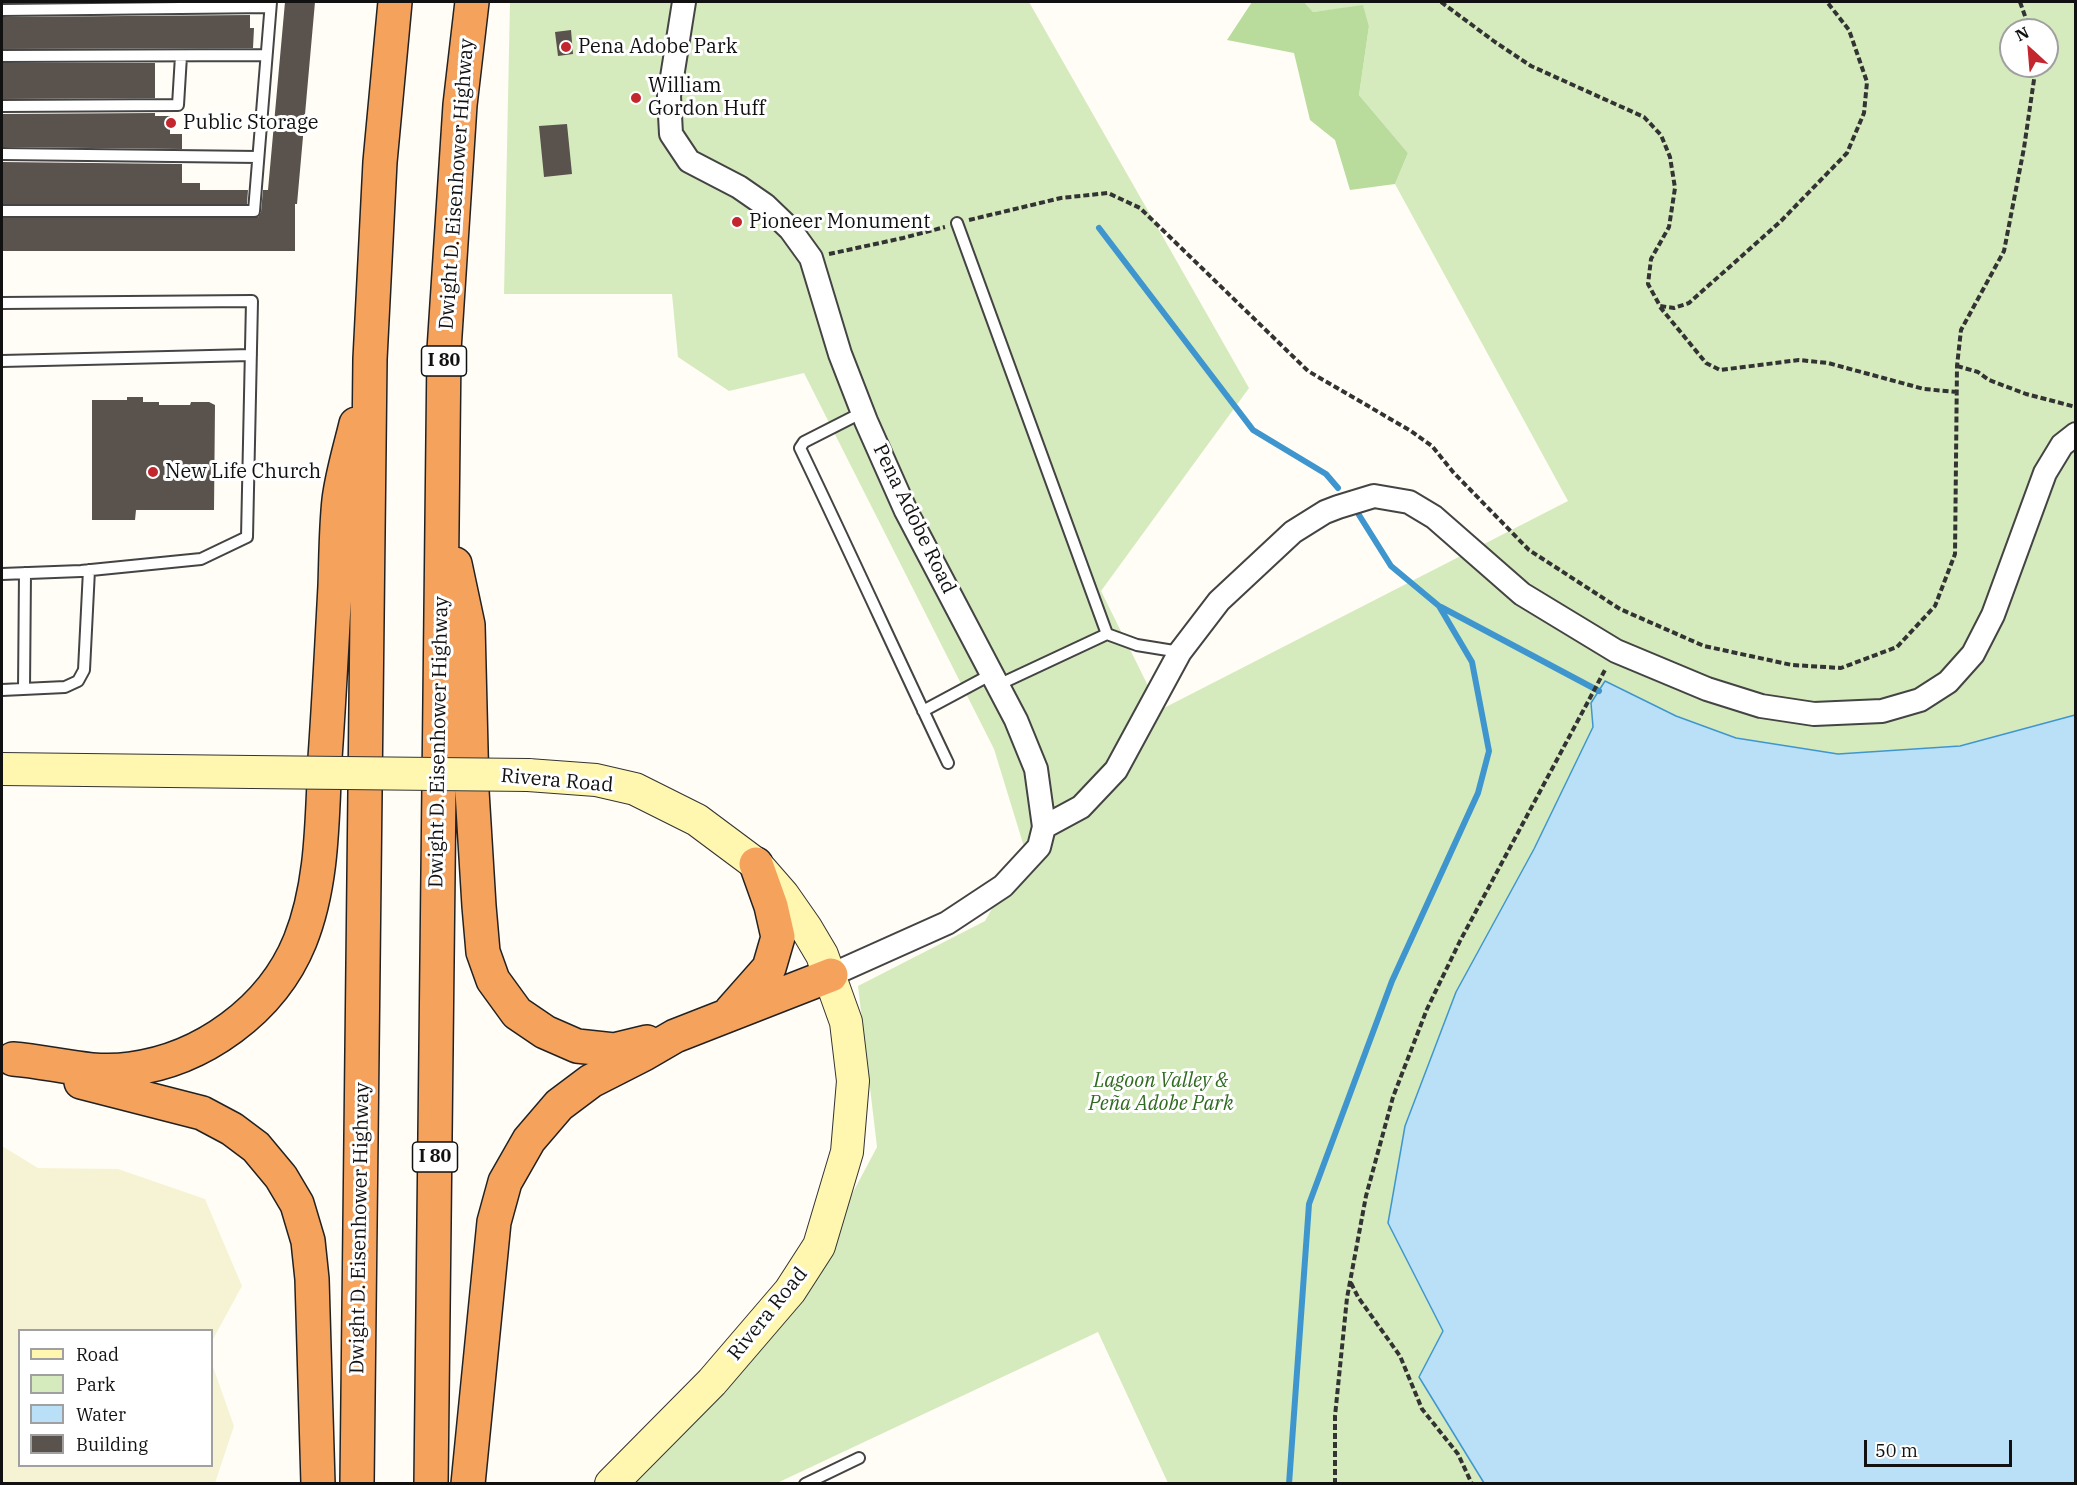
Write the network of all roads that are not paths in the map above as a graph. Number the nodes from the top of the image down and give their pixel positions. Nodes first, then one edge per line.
1 (395, 2) edge
2 (471, 2) edge
3 (684, 2) edge
4 (270, 4) edge
5 (2, 10) edge
6 (2, 56) edge
7 (181, 56) junction
8 (266, 56) junction
9 (2, 106) edge
10 (2, 154) edge
11 (258, 157) junction
12 (2, 211) edge
13 (957, 223) road end
14 (2, 303) edge
15 (251, 355) junction
16 (370, 358) junction
17 (2, 361) edge
18 (863, 412) junction
19 (2076, 434) edge
20 (442, 502) junction
21 (89, 570) junction
22 (25, 573) junction
23 (2, 574) edge
24 (1107, 634) junction
25 (1180, 652) junction
26 (995, 679) junction
27 (24, 689) junction
28 (2, 690) edge
29 (923, 711) junction
30 (948, 763) dead end
31 (2, 769) edge
32 (1044, 827) junction
33 (756, 864) junction
34 (831, 975) junction
35 (727, 1016) junction
36 (675, 1036) junction
37 (7, 1056) edge
38 (859, 1458) dead end
39 (318, 1484) edge
40 (357, 1484) edge
41 (431, 1484) edge
42 (468, 1484) edge
43 (611, 1484) edge
44 (805, 1484) edge

1 - 16 highway, Dwight D. Eisenhower Highway
2 - 20 highway, Dwight D. Eisenhower Highway / I 80
3 - 18 street, Pena Adobe Road
4 - 5 lane
4 - 8 lane
6 - 7 lane
7 - 8 lane
7 - 9 lane
8 - 11 lane
10 - 11 lane
11 - 12 lane
13 - 24 lane
14 - 15 lane
15 - 17 lane
15 - 21 lane
16 - 37 highway
16 - 40 highway, Dwight D. Eisenhower Highway
18 - 26 street, Pena Adobe Road
18 - 29 lane
19 - 25 street
20 - 36 highway
20 - 41 highway, Dwight D. Eisenhower Highway / I 80
21 - 22 lane
21 - 27 lane
22 - 23 lane
22 - 27 lane
24 - 25 lane
24 - 26 lane
25 - 32 street
26 - 29 lane
26 - 32 street, Pena Adobe Road
27 - 28 lane
29 - 30 lane
31 - 33 street, Rivera Road, bridge
32 - 34 street
33 - 34 street, Rivera Road
33 - 35 highway
34 - 35 highway
34 - 43 street, Rivera Road
35 - 36 highway
36 - 42 highway
37 - 39 highway
38 - 44 lane

